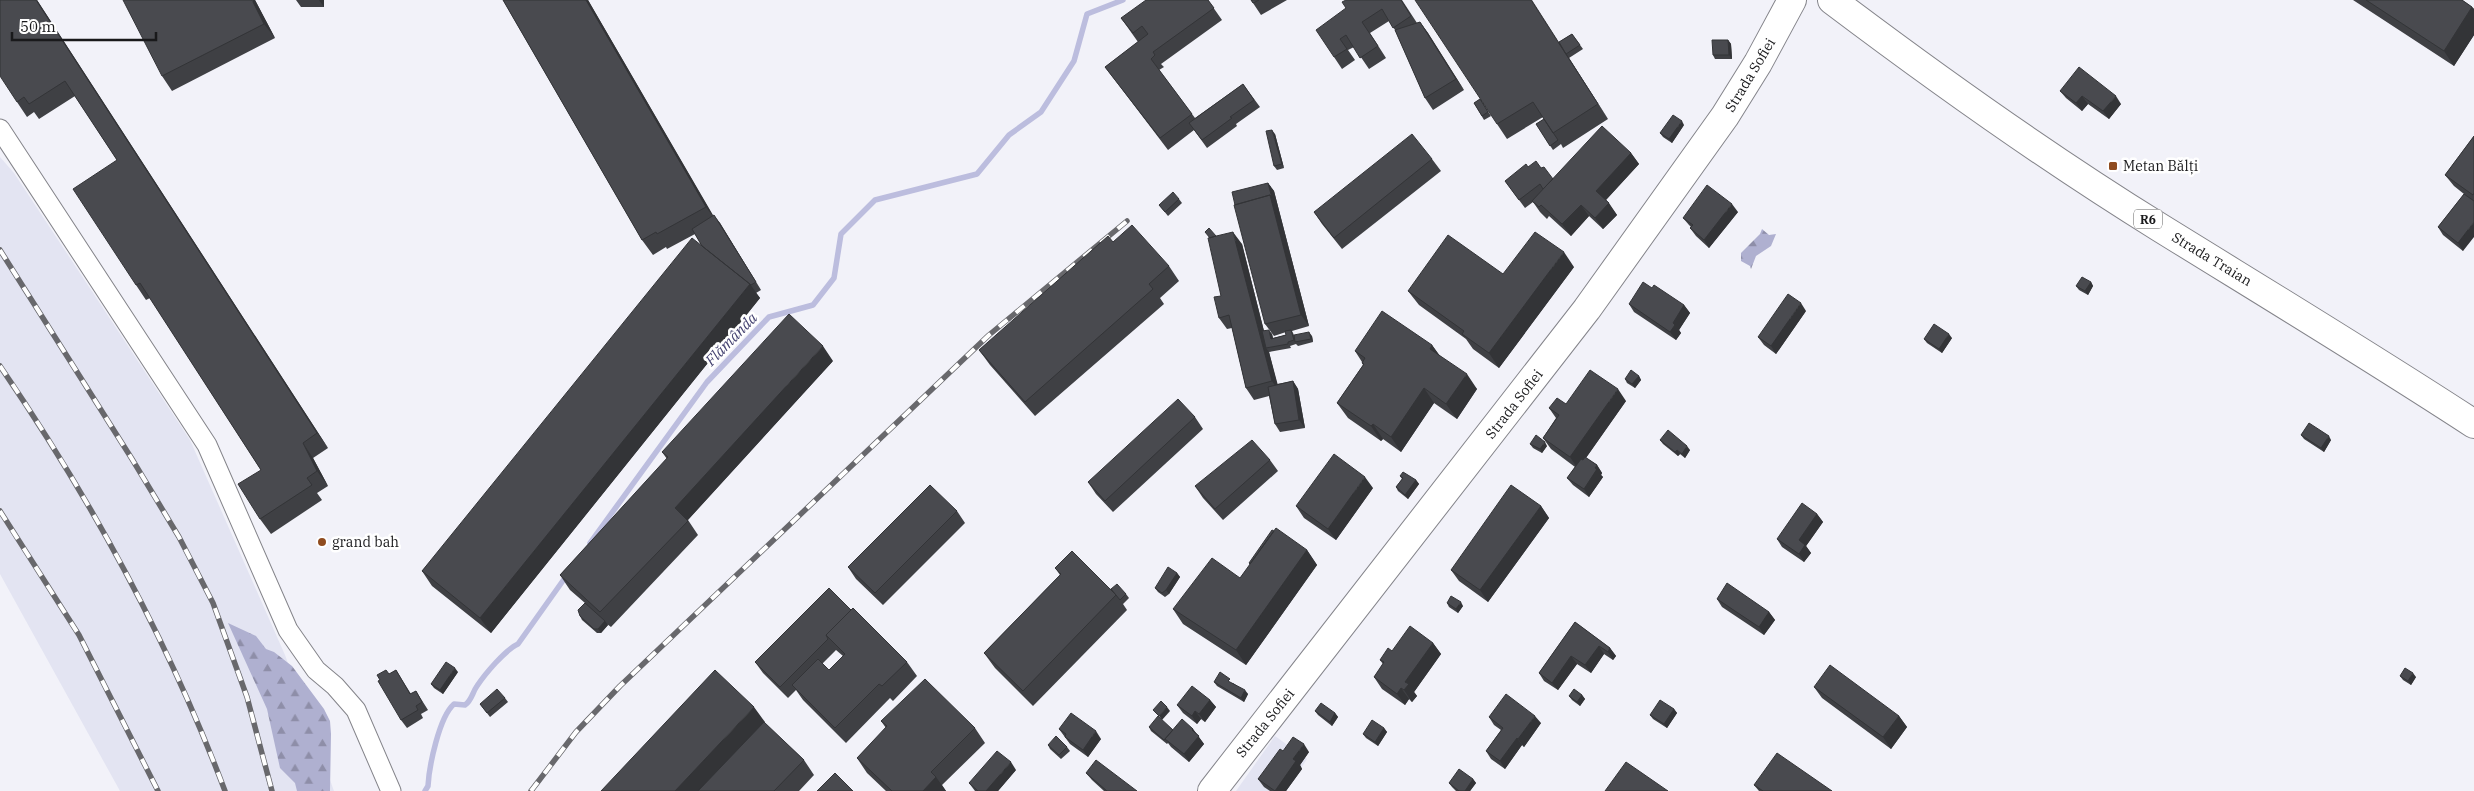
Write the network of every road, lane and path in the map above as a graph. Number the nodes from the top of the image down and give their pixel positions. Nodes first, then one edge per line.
1 (1792, 0) edge
2 (1832, 0) edge
3 (0, 129) edge
4 (2474, 424) edge
5 (391, 791) edge
6 (1212, 791) edge

1 - 6 main road, Strada Sofiei
2 - 4 main road, Strada Trаian / R6
3 - 5 street

